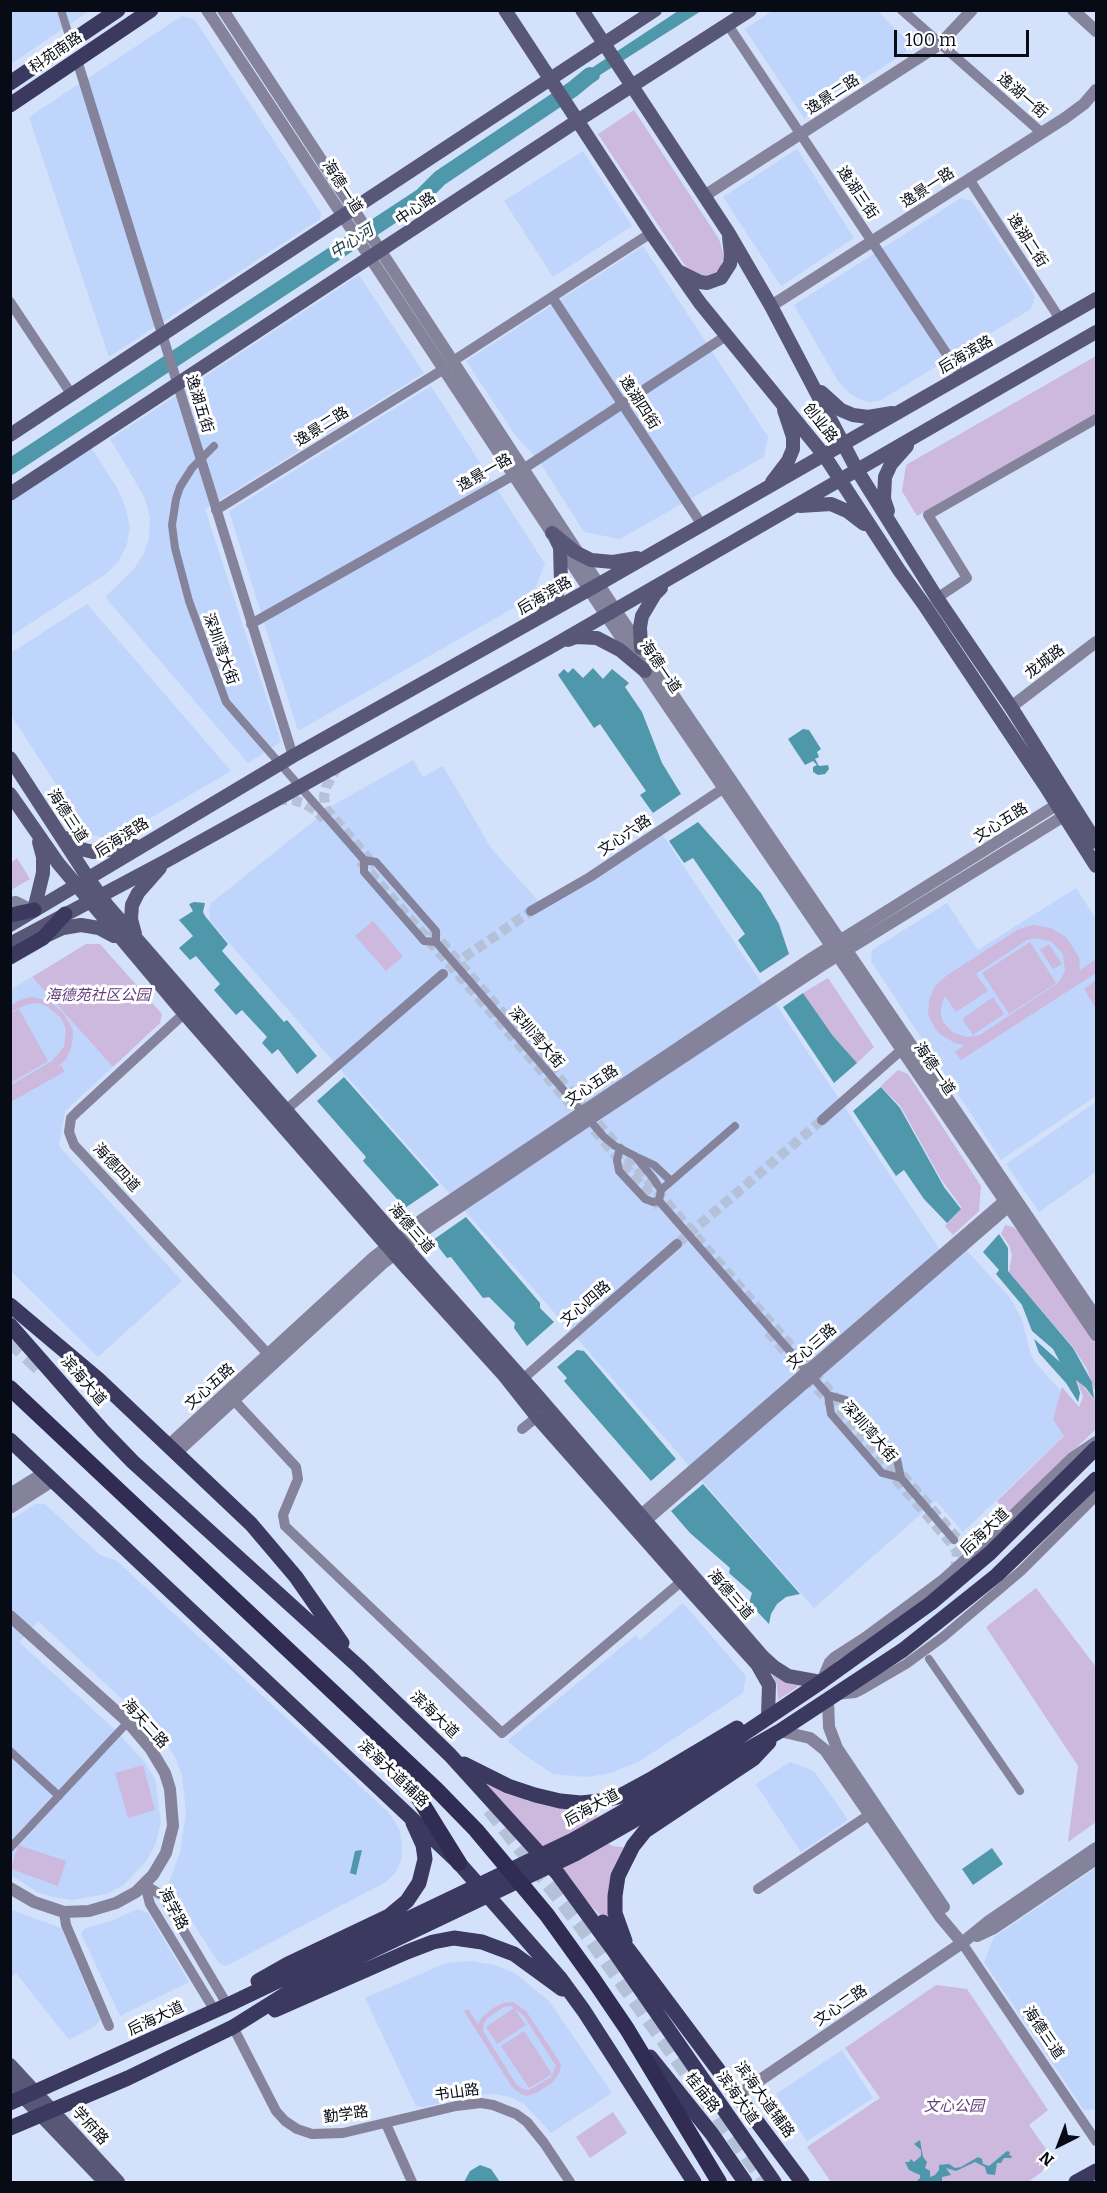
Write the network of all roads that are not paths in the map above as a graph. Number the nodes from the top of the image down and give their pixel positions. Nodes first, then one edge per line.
1 (61, 10) edge
2 (118, 10) edge
3 (151, 10) edge
4 (207, 10) edge
5 (223, 10) edge
6 (505, 10) edge
7 (582, 10) edge
8 (655, 10) edge
9 (750, 10) edge
10 (902, 10) edge
11 (972, 10) edge
12 (1073, 10) edge
13 (728, 25) junction
14 (92, 28) junction
15 (1096, 31) edge
16 (71, 42) junction
17 (102, 44) junction
18 (940, 44) junction
19 (605, 47) junction
20 (76, 60) junction
21 (11, 80) edge
22 (552, 83) junction
23 (628, 83) junction
24 (1096, 90) edge
25 (10, 105) edge
26 (575, 118) junction
27 (1042, 133) junction
28 (800, 134) junction
29 (969, 179) junction
30 (704, 196) junction
31 (351, 217) junction
32 (728, 232) junction
33 (651, 233) junction
34 (872, 242) junction
35 (374, 251) junction
36 (675, 269) junction
37 (552, 297) junction
38 (1096, 298) edge
39 (10, 302) edge
40 (771, 306) junction
41 (1060, 319) junction
42 (1096, 332) edge
43 (726, 336) junction
44 (164, 341) junction
45 (449, 365) junction
46 (962, 377) junction
47 (809, 378) junction
48 (177, 383) junction
49 (771, 388) junction
50 (72, 395) junction
51 (622, 404) junction
52 (906, 409) junction
53 (1096, 419) edge
54 (10, 435) edge
55 (918, 435) junction
56 (843, 445) junction
57 (214, 446) dead end
58 (824, 455) junction
59 (857, 470) junction
60 (518, 472) junction
61 (840, 479) junction
62 (765, 489) junction
63 (10, 494) edge
64 (789, 508) junction
65 (216, 510) junction
66 (702, 525) junction
67 (896, 530) junction
68 (552, 533) junction
69 (880, 541) junction
70 (579, 554) junction
71 (648, 556) junction
72 (676, 574) junction
73 (594, 587) junction
74 (931, 602) junction
75 (610, 612) junction
76 (540, 618) junction
77 (251, 624) junction
78 (1096, 642) edge
79 (549, 648) junction
80 (641, 648) junction
81 (645, 671) junction
82 (1011, 706) junction
83 (293, 756) junction
84 (10, 758) edge
85 (728, 785) junction
86 (10, 794) edge
87 (1066, 807) junction
88 (35, 831) junction
89 (58, 832) junction
90 (1096, 842) edge
91 (143, 844) junction
92 (364, 860) junction
93 (166, 861) junction
94 (1096, 866) edge
95 (82, 882) junction
96 (94, 898) junction
97 (10, 902) edge
98 (34, 910) junction
99 (531, 911) tunnel mouth
100 (10, 915) edge
101 (65, 915) junction
102 (10, 925) edge
103 (43, 938) junction
104 (139, 941) junction
105 (436, 942) junction
106 (123, 943) junction
107 (10, 944) edge
108 (839, 948) junction
109 (10, 957) edge
110 (443, 974) tunnel mouth
111 (189, 1009) junction
112 (906, 1046) junction
113 (281, 1115) junction
114 (822, 1120) tunnel mouth
115 (735, 1126) dead end
116 (620, 1148) junction
117 (635, 1156) junction
118 (666, 1186) junction
119 (1011, 1200) junction
120 (659, 1201) junction
121 (677, 1245) tunnel mouth
122 (396, 1246) junction
123 (10, 1305) edge
124 (1096, 1317) edge
125 (10, 1325) edge
126 (1096, 1335) edge
127 (268, 1354) junction
128 (518, 1383) junction
129 (10, 1388) edge
130 (828, 1395) junction
131 (230, 1396) junction
132 (537, 1416) junction
133 (522, 1430) dead end
134 (10, 1440) edge
135 (1096, 1441) edge
136 (1096, 1448) edge
137 (172, 1449) junction
138 (50, 1476) junction
139 (901, 1478) junction
140 (1096, 1479) edge
141 (10, 1494) edge
142 (1096, 1496) edge
143 (10, 1508) edge
144 (638, 1523) junction
145 (954, 1540) dead end
146 (682, 1581) junction
147 (10, 1616) edge
148 (929, 1659) dead end
149 (359, 1667) junction
150 (821, 1682) junction
151 (832, 1697) junction
152 (768, 1716) junction
153 (128, 1722) junction
154 (780, 1731) junction
155 (380, 1737) junction
156 (10, 1751) edge
157 (725, 1754) junction
158 (450, 1755) junction
159 (1020, 1791) dead end
160 (59, 1796) junction
161 (618, 1797) junction
162 (874, 1811) junction
163 (408, 1813) junction
164 (645, 1831) junction
165 (10, 1848) edge
166 (1096, 1848) edge
167 (1096, 1859) edge
168 (459, 1863) junction
169 (558, 1875) junction
170 (145, 1885) junction
171 (10, 1888) edge
172 (758, 1889) dead end
173 (64, 1912) junction
174 (389, 1916) junction
175 (454, 1938) junction
176 (962, 1943) junction
177 (628, 1949) junction
178 (311, 1972) junction
179 (225, 2007) junction
180 (584, 2011) junction
181 (108, 2026) dead end
182 (233, 2027) junction
183 (627, 2029) junction
184 (10, 2065) edge
185 (10, 2083) edge
186 (31, 2095) junction
187 (738, 2095) junction
188 (10, 2103) edge
189 (48, 2113) junction
190 (386, 2124) junction
191 (10, 2128) edge
192 (1096, 2141) edge
193 (1096, 2171) edge
194 (105, 2182) edge
195 (118, 2182) edge
196 (412, 2182) edge
197 (570, 2182) edge
198 (693, 2182) edge
199 (719, 2182) edge
200 (745, 2182) edge
201 (774, 2182) edge
202 (802, 2182) edge
203 (1076, 2182) edge

1 - 16 street
2 - 14 main road, 科苑南路
3 - 17 main road, 科苑南路
4 - 31 street, 海德一道
5 - 31 street, 海德一道
6 - 22 main road, 创业路
7 - 19 main road, 创业路
8 - 19 main road
9 - 13 main road, 中心路
10 - 18 street, 逸湖一街
11 - 18 street, 逸景二路
12 - 15 street
13 - 23 main road, 中心路
13 - 28 street, 逸湖三街
14 - 16 main road, 科苑南路
14 - 17 main road
16 - 21 main road, 科苑南路
17 - 20 main road, 科苑南路
18 - 27 street, 逸湖一街
18 - 28 street, 逸景二路
19 - 22 main road
19 - 23 main road, 创业路
20 - 25 main road, 科苑南路
20 - 44 street, 逸湖五街
22 - 26 main road, 创业路
22 - 31 main road
23 - 26 main road, 中心路
23 - 30 main road, 创业路
24 - 27 street, 逸景一路
26 - 33 main road, 创业路
26 - 35 main road, 中心路
27 - 29 street, 逸景一路
28 - 30 street, 逸景二路
28 - 34 street, 逸湖三街
29 - 34 street, 逸景一路
29 - 41 street, 逸湖二街
30 - 32 main road, 创业路
31 - 35 street, 海德一道
31 - 44 main road
32 - 36 main road
32 - 40 main road, 创业路
33 - 36 main road, 创业路
33 - 37 street, 逸景二路
34 - 40 street, 逸景一路
34 - 46 street, 逸湖三街
35 - 45 street, 海德一道
35 - 48 main road, 中心路
36 - 43 main road, 创业路
37 - 45 street, 逸景二路
37 - 51 street, 逸湖四街
38 - 41 main road, 后海滨路
39 - 50 street
40 - 47 main road, 创业路
41 - 46 main road, 后海滨路
42 - 55 main road
43 - 49 main road, 创业路
43 - 51 street, 逸景一路
44 - 48 street, 逸湖五街
44 - 50 main road
45 - 60 street, 海德一道
45 - 65 street, 逸景二路
46 - 52 main road, 后海滨路
47 - 52 main road
47 - 56 main road, 创业路
48 - 63 main road, 中心路
48 - 65 street, 逸湖五街
49 - 58 main road, 创业路
49 - 62 main road
50 - 54 main road
51 - 60 street, 逸景一路
51 - 66 street, 逸湖四街
52 - 56 main road, 后海滨路
53 - 74 street
55 - 59 main road
55 - 67 main road
56 - 58 main road, 后海滨路
56 - 59 main road, 创业路
57 - 92 street, 深圳湾大街
58 - 61 main road, 创业路
58 - 62 main road, 后海滨路
59 - 61 main road
59 - 67 main road, 创业路
60 - 68 street, 海德一道
60 - 70 street, 海德一道
60 - 77 street, 逸景一路
61 - 64 main road
61 - 69 main road, 创业路
62 - 66 main road, 后海滨路
64 - 69 main road
64 - 72 main road
65 - 77 street, 逸湖五街
66 - 71 main road, 后海滨路
67 - 74 main road, 创业路
68 - 70 main road
68 - 73 street, 海德一道
68 - 76 main road
69 - 74 main road, 创业路
70 - 71 main road
70 - 73 street, 海德一道
71 - 73 main road, 后海滨路
72 - 75 main road
72 - 80 main road
73 - 75 street, 海德一道
73 - 76 main road, 后海滨路
74 - 82 main road, 创业路
74 - 87 main road, 创业路
75 - 79 main road
75 - 80 street, 海德一道
75 - 81 street, 海德一道
76 - 83 main road, 后海滨路
77 - 83 street, 逸湖五街
78 - 82 street, 龙城路
79 - 81 main road
79 - 93 main road
80 - 85 street, 海德一道
81 - 85 street, 海德一道
82 - 87 main road, 创业路
83 - 91 main road, 后海滨路
84 - 89 main road, 海德三道
85 - 99 street, 文心六路
85 - 108 street, 海德一道
86 - 88 main road, 海德三道
87 - 90 main road, 创业路
87 - 94 main road, 创业路
87 - 108 street, 文心五路
88 - 95 main road, 海德三道
88 - 98 main road
89 - 91 main road
89 - 95 main road, 海德三道
91 - 95 main road, 后海滨路
92 - 105 street, 深圳湾大街
92 - 105 street, 深圳湾大街
93 - 96 main road
93 - 104 main road
95 - 96 main road, 海德三道
95 - 98 main road, 后海滨路
96 - 101 main road
96 - 104 main road, 海德三道
96 - 106 main road, 海德三道
97 - 98 street
98 - 100 main road
98 - 102 main road, 后海滨路
101 - 103 main road
101 - 107 main road
103 - 106 main road
103 - 109 main road
104 - 111 main road, 海德三道
105 - 116 street, 深圳湾大街
106 - 111 main road, 海德三道
108 - 112 street, 海德一道
108 - 122 street, 文心五路
110 - 113 street
111 - 113 main road, 海德三道
111 - 127 street, 海德四道
112 - 114 street
112 - 119 street, 海德一道
113 - 122 main road, 海德三道
115 - 118 street
116 - 117 street, 深圳湾大街
116 - 120 street, 深圳湾大街
117 - 118 street, 深圳湾大街
117 - 118 street
118 - 120 street
119 - 124 street, 海德一道
119 - 126 street, 海德一道
119 - 144 street, 文心三路
120 - 130 street, 深圳湾大街
121 - 128 street, 文心四路
122 - 127 street, 文心五路
122 - 128 main road, 海德三道
122 - 131 street, 文心五路
123 - 137 main road
125 - 149 main road, 滨海大道
127 - 131 street, 文心五路
128 - 132 main road, 海德三道
128 - 144 main road, 海德三道
129 - 155 highway
130 - 139 street, 深圳湾大街
130 - 139 street, 深圳湾大街
131 - 137 street, 文心五路
131 - 146 street
132 - 133 street
132 - 144 main road, 海德三道
134 - 138 main road, 滨海大道辅路
135 - 150 street
136 - 150 main road, 后海大道
137 - 149 main road
138 - 141 street
138 - 143 street
138 - 163 main road, 滨海大道辅路
139 - 145 street, 深圳湾大街
140 - 151 main road, 后海大道
142 - 151 street
144 - 146 main road, 海德三道
144 - 150 main road, 海德三道
146 - 152 main road, 海德三道
147 - 153 street, 海天二路
148 - 159 street
149 - 158 main road, 滨海大道
150 - 152 main road, 后海大道
151 - 154 main road, 后海大道
151 - 162 street, 海德三道
152 - 157 main road, 后海大道
152 - 161 main road
153 - 160 street
153 - 170 street, 海天二路
154 - 157 main road, 后海大道
154 - 162 street, 海德三道
154 - 164 main road
155 - 168 highway
155 - 183 highway
156 - 160 street
157 - 178 main road, 后海大道
158 - 161 main road
158 - 169 main road, 滨海大道
160 - 165 street
161 - 164 main road
162 - 172 street
162 - 176 street, 海德三道
163 - 168 main road, 滨海大道辅路
163 - 174 main road
164 - 177 main road
166 - 176 street, 文心二路
167 - 176 street, 文心二路
168 - 180 main road, 滨海大道辅路
169 - 177 main road, 滨海大道辅路
169 - 201 main road, 滨海大道
170 - 173 street
170 - 179 street, 海学路
171 - 173 street
173 - 181 street
174 - 175 main road
174 - 179 main road
175 - 180 main road
175 - 182 main road
176 - 187 street, 文心二路
176 - 192 street, 海德三道
177 - 187 main road, 滨海大道辅路
178 - 179 main road, 后海大道
178 - 182 main road, 后海大道
179 - 186 main road, 后海大道
180 - 198 main road, 滨海大道辅路
182 - 189 main road, 后海大道
182 - 190 street, 勤学路
183 - 199 highway
183 - 200 main road, 桂庙路
184 - 186 main road
185 - 186 main road
186 - 188 main road, 后海大道
186 - 189 main road, 学府路
187 - 202 main road, 滨海大道辅路
189 - 191 main road, 后海大道
189 - 194 main road, 学府路
189 - 195 main road, 学府路
190 - 196 street, 勤学路
190 - 197 street, 书山路
193 - 203 main road

